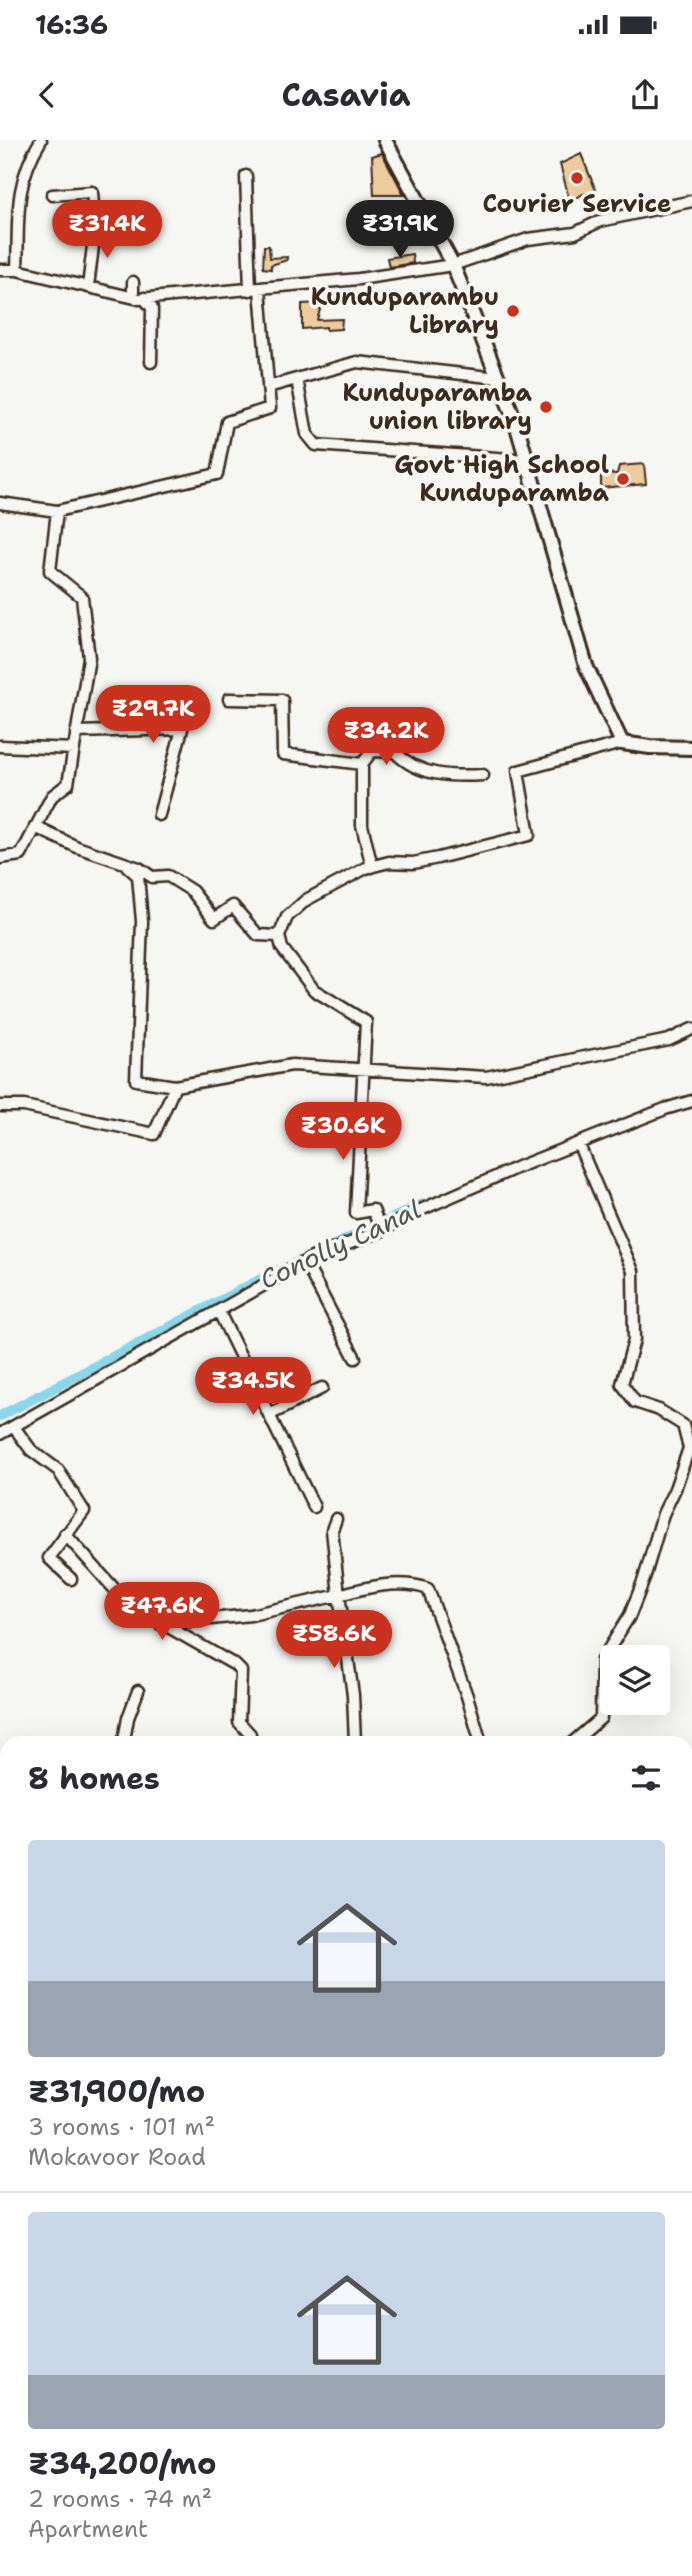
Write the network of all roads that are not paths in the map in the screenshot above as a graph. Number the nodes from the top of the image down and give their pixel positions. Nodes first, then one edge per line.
1 (41, 140) edge
2 (385, 140) edge
3 (246, 176) dead end
4 (52, 194) dead end
5 (692, 201) edge
6 (453, 265) junction
7 (17, 270) junction
8 (0, 271) edge
9 (133, 282) dead end
10 (88, 286) junction
11 (255, 290) junction
12 (133, 297) junction
13 (144, 298) junction
14 (151, 362) dead end
15 (498, 378) junction
16 (297, 379) junction
17 (268, 387) junction
18 (526, 460) junction
19 (0, 503) edge
20 (57, 511) junction
21 (229, 699) dead end
22 (76, 732) junction
23 (622, 743) junction
24 (0, 746) edge
25 (692, 748) edge
26 (74, 749) junction
27 (362, 764) junction
28 (483, 775) dead end
29 (159, 815) dead end
30 (35, 827) junction
31 (0, 858) edge
32 (124, 864) junction
33 (372, 866) junction
34 (279, 936) junction
35 (692, 1029) edge
36 (362, 1067) junction
37 (175, 1086) junction
38 (692, 1101) edge
39 (0, 1106) edge
40 (578, 1143) junction
41 (380, 1230) junction
42 (305, 1262) junction
43 (219, 1312) junction
44 (355, 1358) dead end
45 (322, 1388) dead end
46 (269, 1415) junction
47 (13, 1427) junction
48 (0, 1434) edge
49 (314, 1507) dead end
50 (336, 1520) dead end
51 (65, 1534) junction
52 (71, 1579) dead end
53 (339, 1595) junction
54 (160, 1624) junction
55 (138, 1691) dead end
56 (125, 1736) edge
57 (250, 1736) edge
58 (355, 1736) edge
59 (479, 1736) edge
60 (580, 1736) edge

1 - 7 street
2 - 6 main road
3 - 11 street
4 - 10 street
5 - 6 street
6 - 11 street
6 - 15 main road
7 - 8 street
7 - 10 street
9 - 12 street
10 - 12 street
11 - 13 street
11 - 17 street
12 - 13 street
13 - 14 street
15 - 16 street
15 - 18 main road
16 - 17 street
16 - 18 street
17 - 20 street
18 - 23 main road
19 - 20 street
20 - 22 street
21 - 27 street
22 - 26 street
22 - 29 street
23 - 25 main road
23 - 33 street
24 - 26 street
26 - 30 street
27 - 28 street
27 - 33 street
30 - 31 street
30 - 32 street
32 - 34 street
32 - 37 street
33 - 34 street
34 - 36 street
35 - 36 street
36 - 37 street
36 - 41 street
37 - 39 street
38 - 40 street
40 - 41 street
40 - 60 street
41 - 42 street
42 - 43 street
42 - 44 street
43 - 46 street
43 - 47 street
45 - 46 street
46 - 49 street
47 - 48 street
47 - 51 street
50 - 53 street
51 - 52 street
51 - 54 street
53 - 54 street
53 - 58 street
53 - 59 street
54 - 57 street
55 - 56 street

